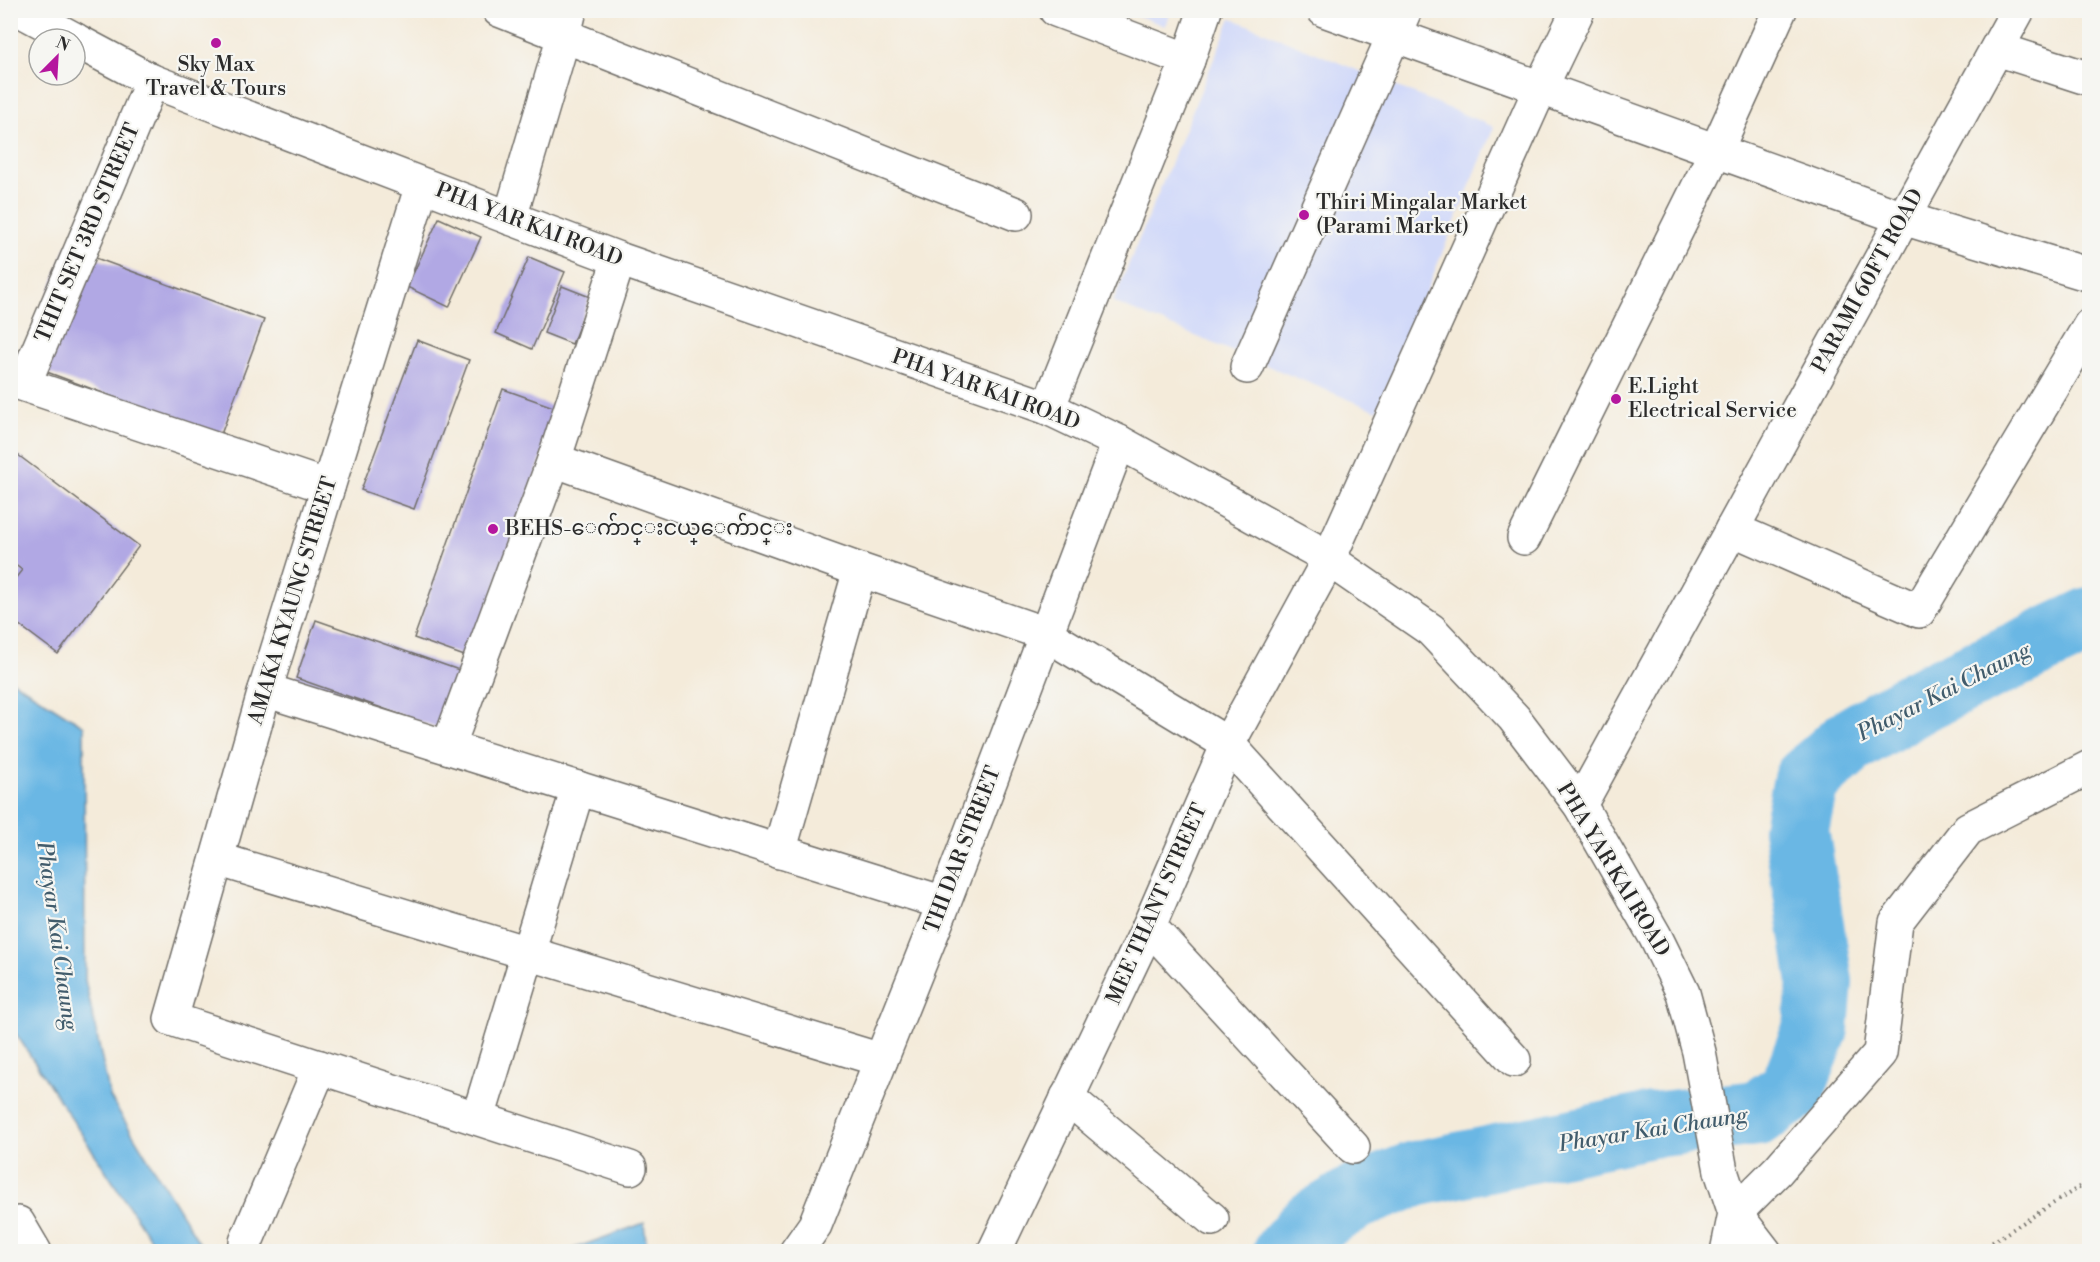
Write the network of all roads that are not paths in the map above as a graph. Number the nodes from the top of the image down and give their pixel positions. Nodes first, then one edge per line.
1 (20, 10) edge
2 (499, 10) edge
3 (1056, 10) edge
4 (1205, 10) edge
5 (1324, 10) edge
6 (1578, 10) edge
7 (1780, 10) edge
8 (2018, 10) edge
9 (567, 23) edge
10 (1400, 23) edge
11 (52, 27) edge
12 (87, 46) edge
13 (1997, 48) junction
14 (1188, 60) junction
15 (2090, 79) edge
16 (152, 81) junction
17 (1540, 89) junction
18 (1716, 151) junction
19 (422, 185) junction
20 (1016, 214) dead end
21 (510, 218) junction
22 (1903, 218) junction
23 (619, 259) junction
24 (2090, 276) edge
25 (2090, 325) edge
26 (1247, 367) dead end
27 (17, 382) edge
28 (1048, 408) junction
29 (1119, 442) junction
30 (554, 460) junction
31 (328, 487) junction
32 (1732, 529) junction
33 (1524, 538) dead end
34 (1328, 561) junction
35 (860, 570) junction
36 (1046, 633) junction
37 (265, 690) junction
38 (1228, 744) junction
39 (448, 747) junction
40 (2090, 767) edge
41 (578, 788) junction
42 (1580, 805) junction
43 (779, 852) junction
44 (217, 859) junction
45 (944, 903) junction
46 (1149, 926) junction
47 (528, 954) junction
48 (881, 1060) junction
49 (1514, 1060) dead end
50 (320, 1067) junction
51 (1067, 1097) junction
52 (478, 1118) junction
53 (1353, 1147) dead end
54 (630, 1168) dead end
55 (1734, 1213) junction
56 (1212, 1219) dead end
57 (14, 1225) edge
58 (246, 1242) dead end
59 (1001, 1248) edge
60 (35, 1251) edge
61 (796, 1251) edge
62 (1727, 1251) edge
63 (1765, 1251) edge

1 - 11 street, PHA YAR KAI ROAD
2 - 9 street
3 - 14 street
4 - 14 street
5 - 10 street
6 - 17 street, MEE THANT STREET
7 - 18 street
8 - 13 street, PARAMI 60FT ROAD
9 - 20 street
9 - 21 street
10 - 17 street
10 - 26 street
12 - 16 street, PHA YAR KAI ROAD
13 - 15 street
13 - 22 street, PARAMI 60FT ROAD
14 - 28 street
16 - 19 street, PHA YAR KAI ROAD
16 - 27 street, THIT SET 3RD STREET
17 - 18 street
17 - 34 street, MEE THANT STREET
18 - 22 street
18 - 33 street
19 - 21 street, PHA YAR KAI ROAD
19 - 31 street, AMAKA KYAUNG STREET
21 - 23 street, PHA YAR KAI ROAD
22 - 24 street
22 - 32 street, PARAMI 60FT ROAD
23 - 28 street, PHA YAR KAI ROAD
23 - 30 street
25 - 32 street
27 - 31 street
28 - 29 street, PHA YAR KAI ROAD
29 - 34 street, PHA YAR KAI ROAD
29 - 36 street, THI DAR STREET
30 - 35 street
30 - 39 street
31 - 37 street, AMAKA KYAUNG STREET
32 - 42 street, PARAMI 60FT ROAD
34 - 38 street, MEE THANT STREET
34 - 42 street, PHA YAR KAI ROAD
35 - 36 street
35 - 43 street
36 - 38 street
36 - 45 street, THI DAR STREET
37 - 39 street
37 - 44 street, AMAKA KYAUNG STREET
38 - 46 street, MEE THANT STREET
38 - 49 street
39 - 41 street
40 - 55 street
41 - 43 street
41 - 47 street
42 - 55 street, PHA YAR KAI ROAD
43 - 45 street
44 - 47 street
44 - 50 street, AMAKA KYAUNG STREET
45 - 48 street, THI DAR STREET
46 - 51 street, MEE THANT STREET
46 - 53 street
47 - 48 street
47 - 52 street
48 - 61 street, THI DAR STREET
50 - 52 street
50 - 58 street
51 - 56 street
51 - 59 street, MEE THANT STREET
52 - 54 street
55 - 62 street
55 - 63 street
57 - 60 street

